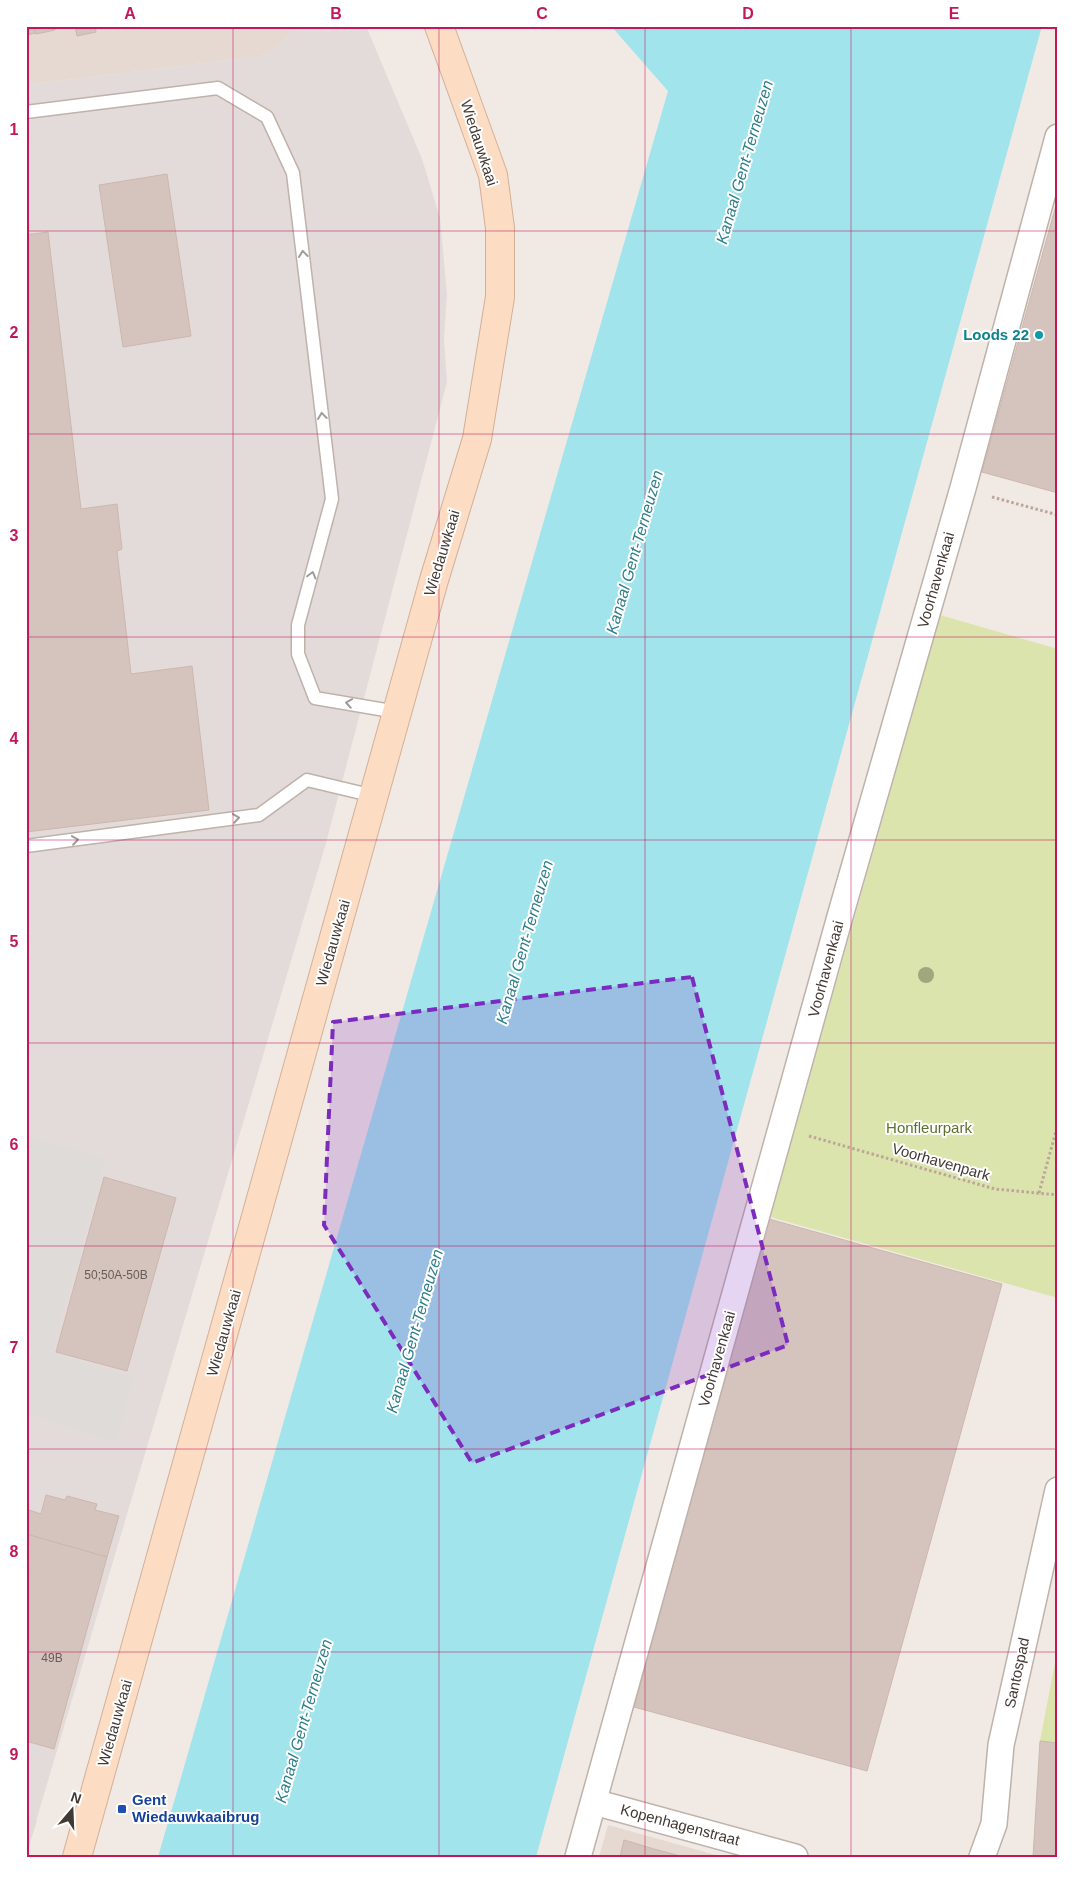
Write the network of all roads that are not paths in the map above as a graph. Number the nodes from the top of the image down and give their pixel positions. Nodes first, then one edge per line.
1 (439, 26) edge
2 (26, 112) edge
3 (1058, 137) edge
4 (397, 712) junction
5 (374, 796) junction
6 (26, 846) edge
7 (1058, 1490) edge
8 (594, 1802) junction
9 (78, 1857) edge
10 (578, 1857) edge
11 (795, 1857) edge
12 (982, 1857) edge

1 - 4 main road, Wiedauwkaai
4 -> 2 lane
3 - 8 street, Voorhavenkaai
4 - 5 main road, Wiedauwkaai
6 -> 5 lane
5 - 9 main road, Wiedauwkaai
7 - 12 street, Santospad
8 - 10 street, Voorhavenkaai
8 - 11 street, Kopenhagenstraat

